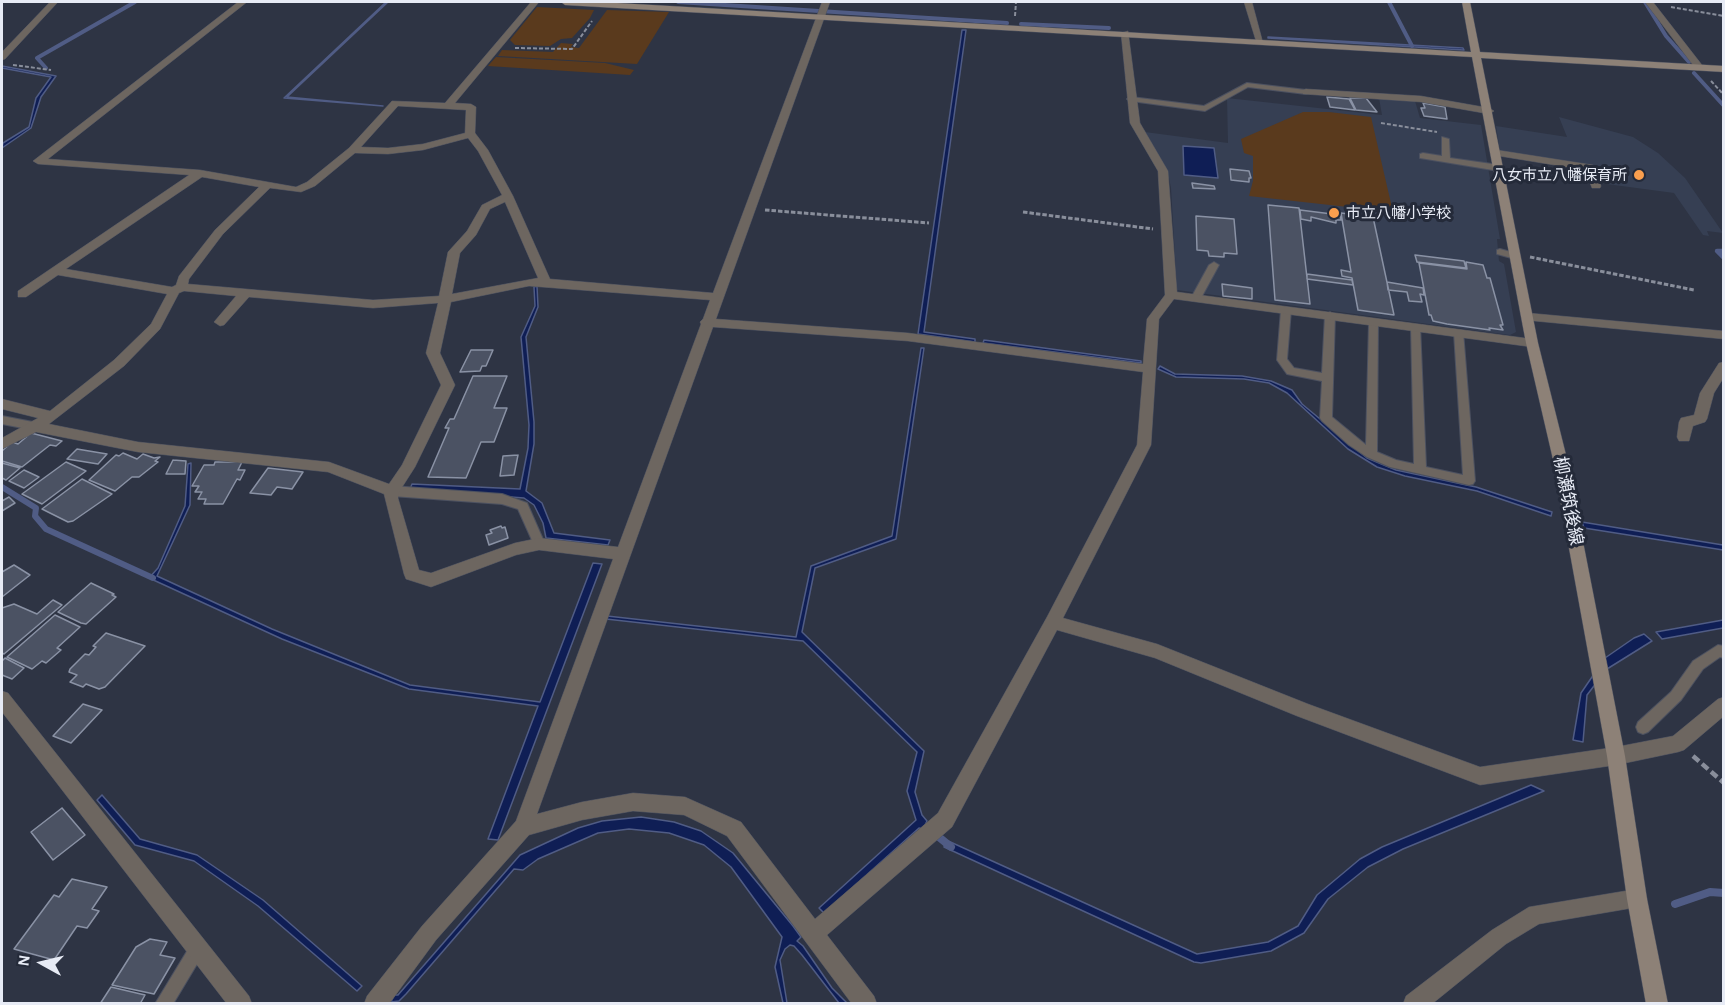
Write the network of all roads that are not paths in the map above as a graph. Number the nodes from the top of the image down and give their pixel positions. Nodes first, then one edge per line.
1 (54, 2) edge
2 (243, 2) edge
3 (535, 2) edge
4 (565, 2) edge
5 (826, 2) edge
6 (1248, 2) edge
7 (1467, 2) edge
8 (1651, 3) edge
9 (820, 16) junction
10 (1125, 33) junction
11 (1260, 41) junction
12 (1478, 54) junction
13 (2, 57) edge
14 (1699, 68) junction
15 (1724, 69) edge
16 (1306, 92) joint
17 (1131, 99) junction
18 (448, 105) junction
19 (1489, 111) junction
20 (471, 135) junction
21 (1445, 139) road end
22 (353, 150) junction
23 (1497, 153) junction
24 (1423, 156) dead end
25 (1448, 160) junction
26 (1499, 168) junction
27 (1450, 172) dead end
28 (200, 173) junction
29 (267, 185) junction
30 (1596, 186) dead end
31 (508, 196) junction
32 (1500, 252) dead end
33 (1515, 255) junction
34 (1214, 265) dead end
35 (55, 271) junction
36 (544, 282) junction
37 (178, 289) junction
38 (247, 291) junction
39 (22, 294) dead end
40 (1171, 295) junction
41 (716, 297) junction
42 (1196, 298) junction
43 (445, 299) junction
44 (1286, 310) junction
45 (1330, 315) junction
46 (1528, 317) junction
47 (220, 322) dead end
48 (706, 322) junction
49 (1374, 322) junction
50 (1416, 327) junction
51 (1459, 333) junction
52 (1724, 335) edge
53 (1532, 343) junction
54 (1724, 366) edge
55 (1150, 369) junction
56 (1327, 378) junction
57 (2, 404) edge
58 (52, 416) junction
59 (2, 420) edge
60 (33, 426) junction
61 (1684, 437) dead end
62 (2, 444) edge
63 (1371, 454) junction
64 (1420, 470) junction
65 (392, 491) junction
66 (539, 544) junction
67 (622, 554) junction
68 (1053, 622) junction
69 (1724, 652) edge
70 (2, 699) edge
71 (1724, 705) edge
72 (1643, 727) dead end
73 (1616, 756) junction
74 (523, 827) junction
75 (1637, 899) junction
76 (814, 933) junction
77 (198, 949) junction
78 (163, 1004) edge
79 (241, 1004) edge
80 (375, 1004) edge
81 (866, 1004) edge
82 (1414, 1004) edge
83 (1657, 1004) edge

1 - 13 street
2 - 28 street
3 - 18 street
4 - 9 street
5 - 9 street
6 - 11 street
7 - 12 street, 柳瀬筑後線
8 - 14 street
9 - 10 street
9 - 41 street
10 - 11 street
10 - 17 street
11 - 12 street
12 - 14 street
12 - 19 street, 柳瀬筑後線
14 - 15 street
16 - 17 lane
16 - 19 street
17 - 40 street
18 - 20 street
18 - 22 street
19 - 23 street, 柳瀬筑後線
20 - 22 street
20 - 31 street
21 - 25 lane
22 - 29 street
23 - 26 street, 柳瀬筑後線
23 - 30 street
24 - 25 lane
25 - 26 lane
25 - 27 lane
26 - 33 street, 柳瀬筑後線
28 - 29 street
28 - 35 street
29 - 37 street
31 - 36 street
31 - 43 street
32 - 33 lane
33 - 46 street, 柳瀬筑後線
34 - 42 lane
35 - 37 street
35 - 39 street
36 - 41 street
36 - 43 street
37 - 38 street
37 - 58 street
38 - 43 street
38 - 47 street
40 - 42 street
40 - 55 street
41 - 48 street
42 - 44 street
43 - 65 street
44 - 45 street
44 - 56 lane
45 - 49 street
45 - 56 lane
46 - 52 street
46 - 53 street, 柳瀬筑後線
48 - 55 street
48 - 67 street
49 - 50 street
49 - 63 lane
50 - 51 street
50 - 64 lane
51 - 53 street
51 - 64 lane
53 - 73 street, 柳瀬筑後線
54 - 61 street
55 - 68 street
56 - 63 lane
57 - 58 street
58 - 60 street
59 - 60 lane
60 - 62 street
60 - 65 street
63 - 64 lane
65 - 66 lane
65 - 66 street
66 - 67 street
67 - 74 street
68 - 73 street
68 - 76 street
69 - 72 lane
70 - 77 street
71 - 73 street
73 - 75 street, 柳瀬筑後線
74 - 76 street
74 - 80 street
75 - 82 street
75 - 83 street, 柳瀬筑後線
76 - 81 street
77 - 78 lane
77 - 79 street

